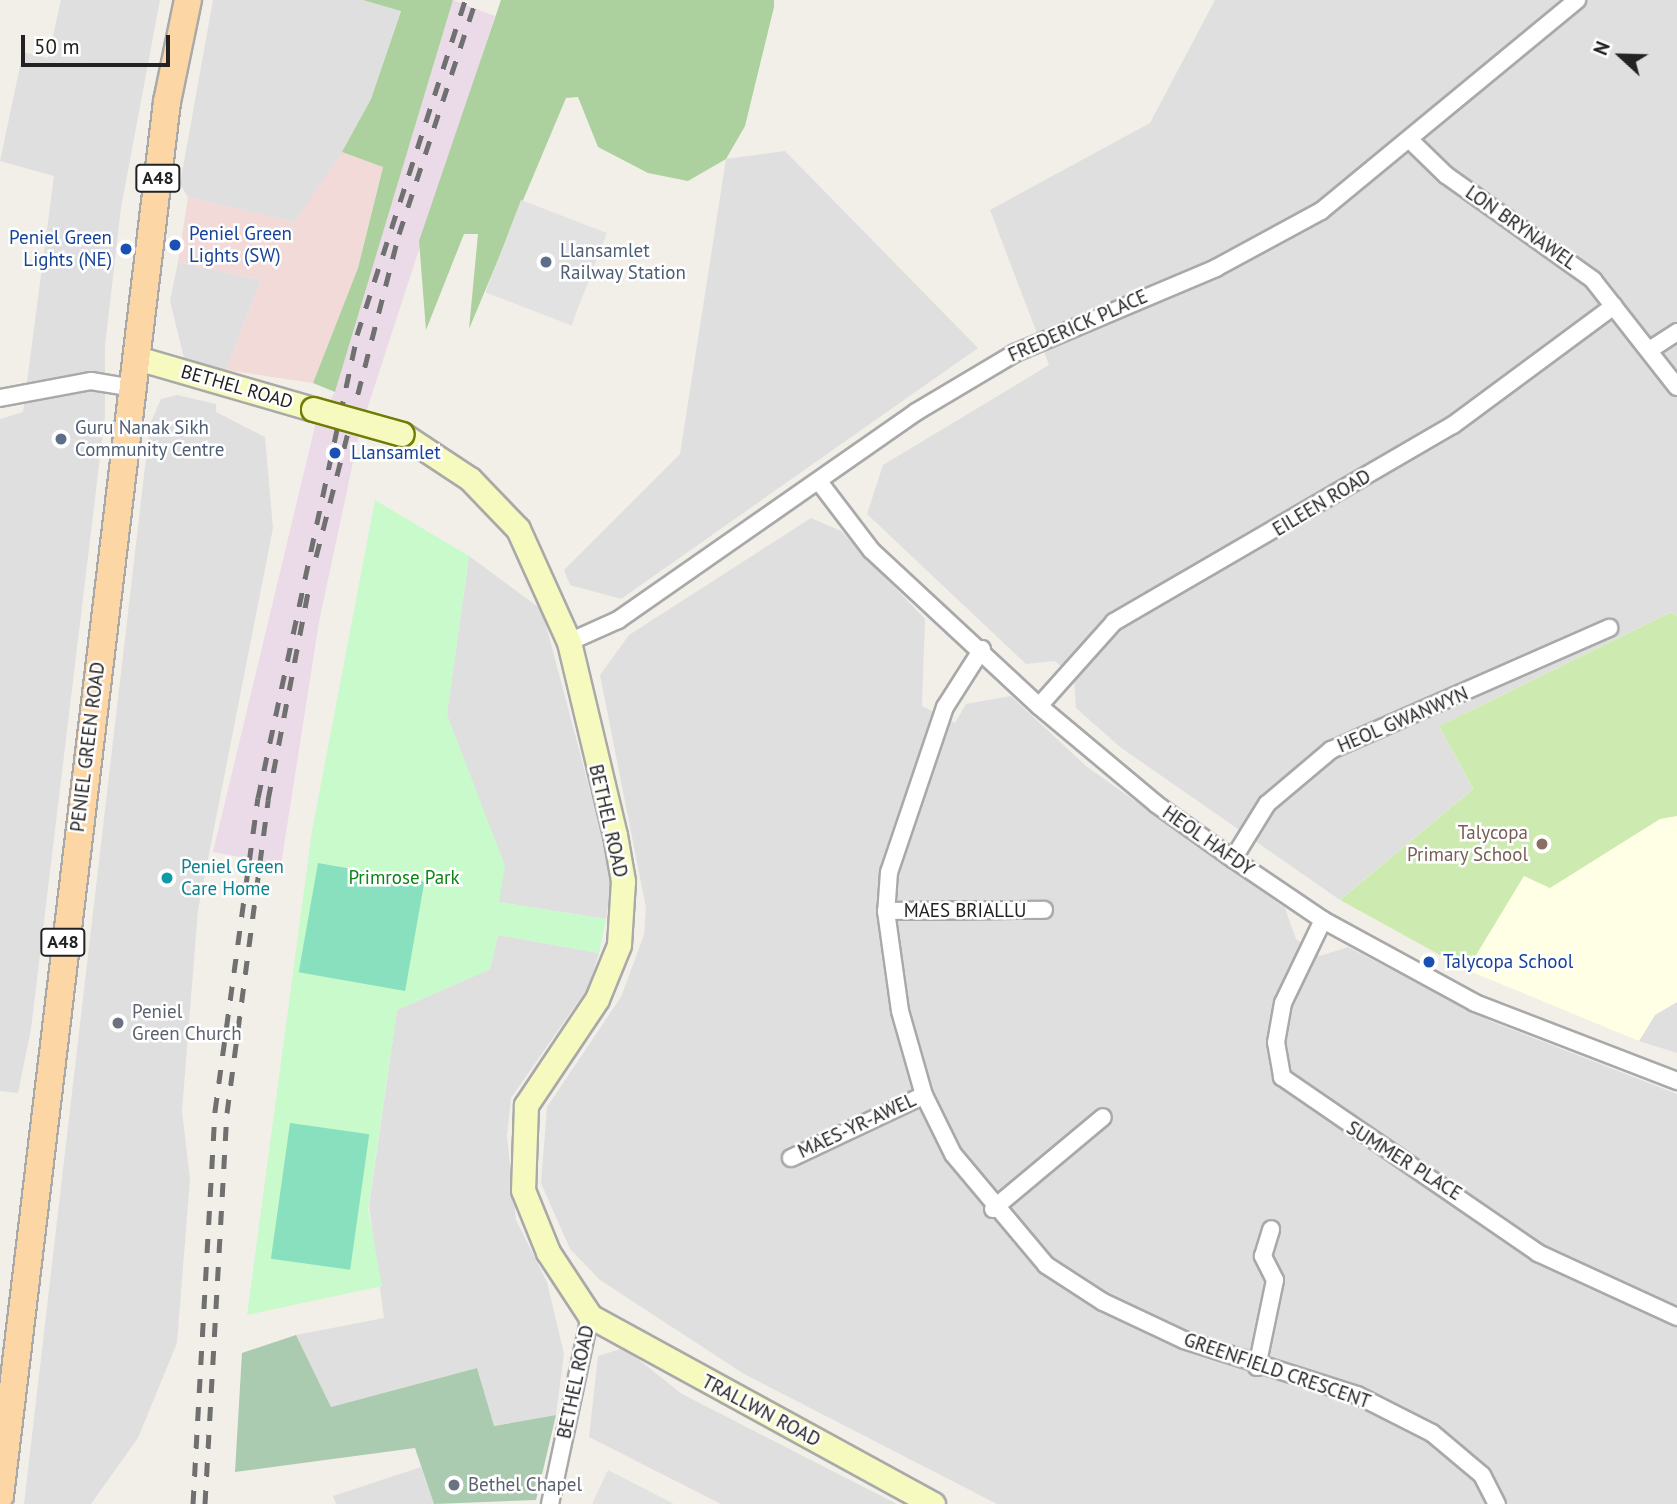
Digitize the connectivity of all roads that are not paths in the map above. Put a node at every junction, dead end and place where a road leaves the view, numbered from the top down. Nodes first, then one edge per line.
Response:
1 (188, 0) edge
2 (1577, 0) edge
3 (1411, 141) junction
4 (1614, 306) junction
5 (1677, 332) edge
6 (1651, 349) junction
7 (137, 358) junction
8 (1677, 387) edge
9 (134, 388) junction
10 (0, 398) edge
11 (820, 482) junction
12 (1609, 628) dead end
13 (569, 642) junction
14 (982, 649) junction
15 (1039, 706) junction
16 (1233, 859) junction
17 (886, 911) junction
18 (1044, 911) dead end
19 (1323, 920) junction
20 (1677, 1081) edge
21 (923, 1095) junction
22 (1103, 1117) dead end
23 (791, 1158) dead end
24 (993, 1209) junction
25 (1271, 1229) dead end
26 (590, 1316) junction
27 (1677, 1317) edge
28 (1258, 1367) junction
29 (0, 1496) edge
30 (550, 1504) edge
31 (933, 1504) edge
32 (1497, 1504) edge

1 - 7 main road, PENIEL GREEN ROAD / A48
2 - 3 street, FREDERICK PLACE
3 - 4 street, LON BRYNAWEL
3 - 11 street, FREDERICK PLACE
4 - 6 street, LON BRYNAWEL
4 - 15 street, EILEEN ROAD
5 - 6 street
6 - 8 street, LON BRYNAWEL
7 - 9 main road, PENIEL GREEN ROAD / A48
7 - 13 street, BETHEL ROAD, bridge
9 - 10 street
9 - 29 main road, PENIEL GREEN ROAD / A48
11 - 13 street, FREDERICK PLACE
11 - 14 street, HEOL HAFDY
12 - 16 street, HEOL GWANWYN
13 - 26 street, BETHEL ROAD
14 - 15 street, HEOL HAFDY
14 - 17 street, GREENFIELD CRESCENT
15 - 16 street, HEOL HAFDY
16 - 19 street, HEOL HAFDY
17 - 18 street, MAES BRIALLU
17 - 21 street, GREENFIELD CRESCENT
19 - 20 street, HEOL HAFDY
19 - 27 street, SUMMER PLACE
21 - 23 street, MAES-YR-AWEL
21 - 24 street, GREENFIELD CRESCENT
22 - 24 street
24 - 28 street, GREENFIELD CRESCENT
25 - 28 street
26 - 30 street, BETHEL ROAD
26 - 31 street, TRALLWN ROAD
28 - 32 street, GREENFIELD CRESCENT

